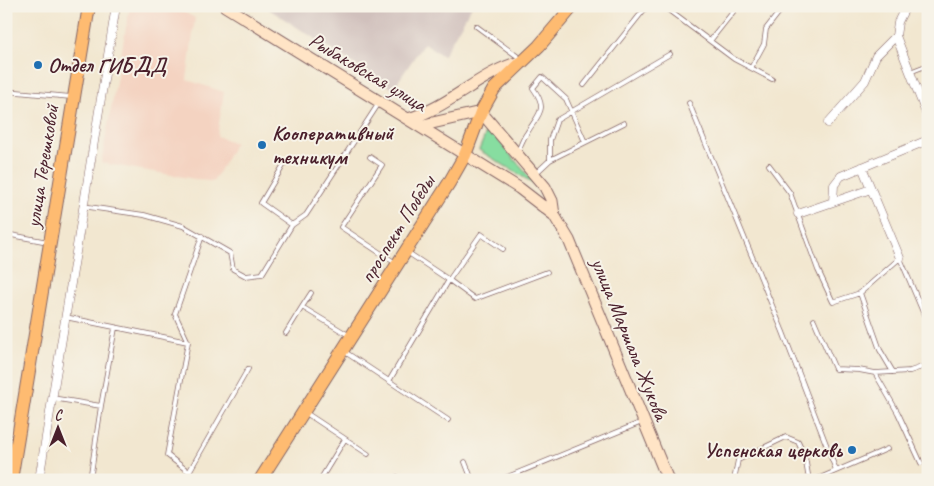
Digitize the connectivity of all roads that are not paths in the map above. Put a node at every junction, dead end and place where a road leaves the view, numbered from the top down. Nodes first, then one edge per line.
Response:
1 (89, 6) edge
2 (116, 6) edge
3 (225, 6) edge
4 (573, 6) edge
5 (647, 6) edge
6 (663, 6) edge
7 (784, 6) edge
8 (906, 6) edge
9 (733, 12) dead end
10 (476, 26) dead end
11 (896, 36) junction
12 (710, 40) junction
13 (670, 54) dead end
14 (523, 61) junction
15 (928, 65) edge
16 (751, 68) junction
17 (910, 72) junction
18 (772, 79) dead end
19 (584, 85) dead end
20 (6, 91) edge
21 (73, 98) junction
22 (380, 101) junction
23 (689, 104) dead end
24 (481, 112) junction
25 (572, 112) junction
26 (928, 118) edge
27 (408, 119) junction
28 (624, 123) dead end
29 (828, 123) dead end
30 (419, 126) junction
31 (928, 140) edge
32 (585, 142) junction
33 (517, 153) junction
34 (465, 155) junction
35 (370, 157) dead end
36 (550, 160) junction
37 (286, 161) dead end
38 (769, 165) dead end
39 (862, 167) junction
40 (535, 174) junction
41 (871, 189) junction
42 (833, 202) junction
43 (82, 206) junction
44 (798, 214) junction
45 (554, 215) junction
46 (292, 225) junction
47 (6, 234) edge
48 (202, 236) junction
49 (50, 242) junction
50 (503, 249) dead end
51 (406, 252) junction
52 (900, 258) junction
53 (398, 265) junction
54 (546, 272) dead end
55 (449, 280) junction
56 (311, 292) dead end
57 (860, 292) junction
58 (302, 307) junction
59 (65, 317) junction
60 (814, 320) dead end
61 (928, 324) edge
62 (114, 328) junction
63 (286, 333) dead end
64 (352, 338) junction
65 (188, 342) junction
66 (343, 351) junction
67 (928, 365) edge
68 (248, 369) dead end
69 (893, 372) junction
70 (875, 373) junction
71 (389, 381) junction
72 (52, 398) junction
73 (102, 406) junction
74 (304, 411) junction
75 (448, 420) dead end
76 (644, 421) junction
77 (344, 439) junction
78 (887, 449) dead end
79 (368, 454) dead end
80 (465, 462) dead end
81 (921, 464) dead end
82 (836, 470) junction
83 (189, 472) junction
84 (11, 480) edge
85 (38, 480) edge
86 (90, 480) edge
87 (185, 480) edge
88 (201, 480) edge
89 (260, 480) edge
90 (320, 480) edge
91 (472, 480) edge
92 (500, 480) edge
93 (668, 480) edge
94 (734, 480) edge
95 (809, 480) edge
96 (815, 480) edge

1 - 21 main road, улица Терешковой
2 - 43 street
3 - 22 main road, Рыбаковская улица
4 - 14 main road, проспект Победы
5 - 19 lane
6 - 12 lane
7 - 16 lane
8 - 11 street
9 - 12 lane
10 - 14 lane
11 - 17 street
11 - 29 street
12 - 16 lane
13 - 25 lane
14 - 24 main road, проспект Победы
14 - 27 main road
15 - 17 lane
16 - 18 lane
17 - 26 street
20 - 21 lane
21 - 49 main road, улица Терешковой
22 - 27 main road, Рыбаковская улица
22 - 46 lane
23 - 82 lane
24 - 30 main road
24 - 33 main road, улица Маршала Жукова
24 - 34 main road, проспект Победы
25 - 32 lane
25 - 33 lane
25 - 36 lane
27 - 30 main road, Рыбаковская улица
28 - 32 lane
30 - 34 main road, Рыбаковская улица
31 - 39 street
32 - 36 lane
33 - 40 main road, улица Маршала Жукова
34 - 45 main road, улица Маршала Жукова
34 - 51 main road, проспект Победы
35 - 53 lane
36 - 40 lane
37 - 46 lane
38 - 44 lane
39 - 41 street
39 - 42 street
40 - 45 main road, улица Маршала Жукова
41 - 42 street
41 - 52 street
42 - 44 street
43 - 48 lane
43 - 59 street
44 - 57 lane
45 - 76 main road, улица Маршала Жукова
46 - 48 lane
47 - 49 lane
48 - 65 lane
49 - 84 main road, улица Терешковой
50 - 55 lane
51 - 53 main road, проспект Победы
51 - 55 lane
52 - 57 lane
52 - 61 lane
53 - 64 main road, проспект Победы
54 - 55 lane
55 - 71 lane
56 - 58 lane
57 - 69 lane
58 - 63 lane
58 - 64 lane
59 - 62 lane
59 - 72 street
60 - 70 lane
62 - 65 lane
62 - 73 lane
64 - 66 main road, проспект Победы
65 - 83 lane
66 - 71 lane
66 - 74 main road, проспект Победы
67 - 69 lane
68 - 83 lane
69 - 70 lane
70 - 81 lane
71 - 75 lane
72 - 73 lane
72 - 85 street
73 - 86 lane
74 - 77 lane
74 - 89 main road, проспект Победы
76 - 92 lane
76 - 93 main road, улица Маршала Жукова
77 - 79 lane
77 - 90 lane
78 - 82 lane
80 - 91 lane
82 - 96 lane
83 - 87 lane
83 - 88 lane
94 - 95 lane

